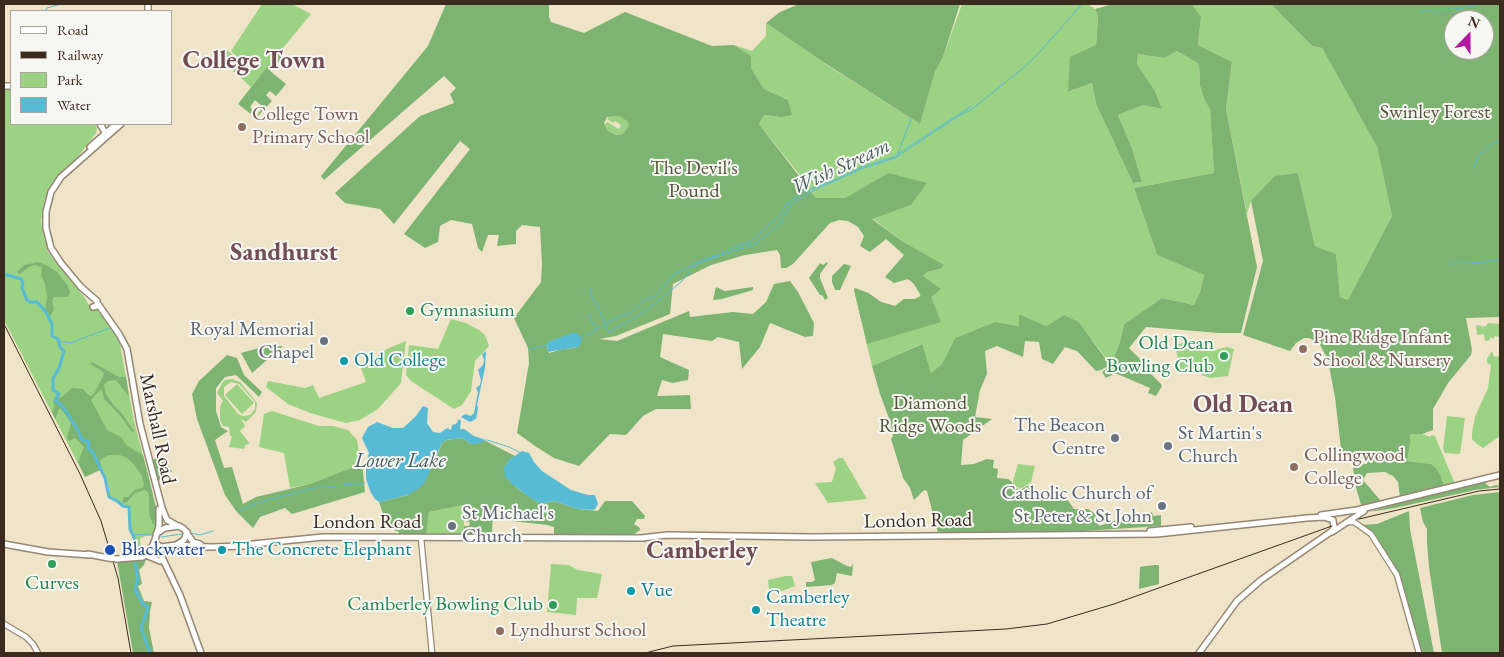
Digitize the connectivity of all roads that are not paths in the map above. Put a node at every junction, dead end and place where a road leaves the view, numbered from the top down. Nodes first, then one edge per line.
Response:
1 (102, 125) edge
2 (118, 125) edge
3 (107, 133) junction
4 (97, 140) junction
5 (82, 157) junction
6 (117, 331) junction
7 (1500, 475) edge
8 (1361, 510) junction
9 (1348, 511) junction
10 (1338, 513) junction
11 (1353, 517) junction
12 (1284, 519) junction
13 (1261, 522) junction
14 (1333, 522) junction
15 (1344, 523) junction
16 (1355, 523) junction
17 (178, 526) junction
18 (1173, 530) junction
19 (187, 532) junction
20 (156, 534) junction
21 (421, 538) junction
22 (1322, 538) junction
23 (154, 542) junction
24 (4, 544) edge
25 (176, 545) junction
26 (166, 546) junction
27 (221, 546) junction
28 (158, 554) junction
29 (147, 555) junction
30 (4, 624) edge
31 (38, 652) edge
32 (200, 653) edge
33 (432, 653) edge
34 (1199, 653) edge
35 (1419, 653) edge

1 - 3 main road
1 - 4 main road
2 - 3 main road
3 - 4 main road, Marshall Road
3 - 5 main road, Marshall Road
4 - 5 main road, Marshall Road
5 - 6 main road, Marshall Road
6 - 17 main road, Marshall Road
6 - 20 main road, Marshall Road
7 - 8 main road
8 - 9 main road
8 - 11 main road
9 - 10 main road
9 - 11 main road
10 - 12 main road
10 - 14 main road
11 - 15 main road
11 - 16 main road
12 - 13 main road
12 - 14 main road
13 - 18 main road, London Road
13 - 18 main road, London Road
14 - 15 main road
14 - 22 main road
15 - 16 main road
15 - 22 main road
16 - 35 main road
17 - 19 main road, Marshall Road
17 - 20 main road
18 - 21 main road, London Road
19 - 25 main road
19 - 27 main road, London Road
20 - 23 main road, Marshall Road
21 - 27 main road, London Road
21 - 33 main road
22 - 34 main road
23 - 26 main road
23 - 28 main road
23 - 29 main road
24 - 29 main road, bridge
25 - 26 main road, London Road
25 - 27 main road, London Road
26 - 28 main road
28 - 29 main road
28 - 29 main road
28 - 32 main road
30 - 31 main road

